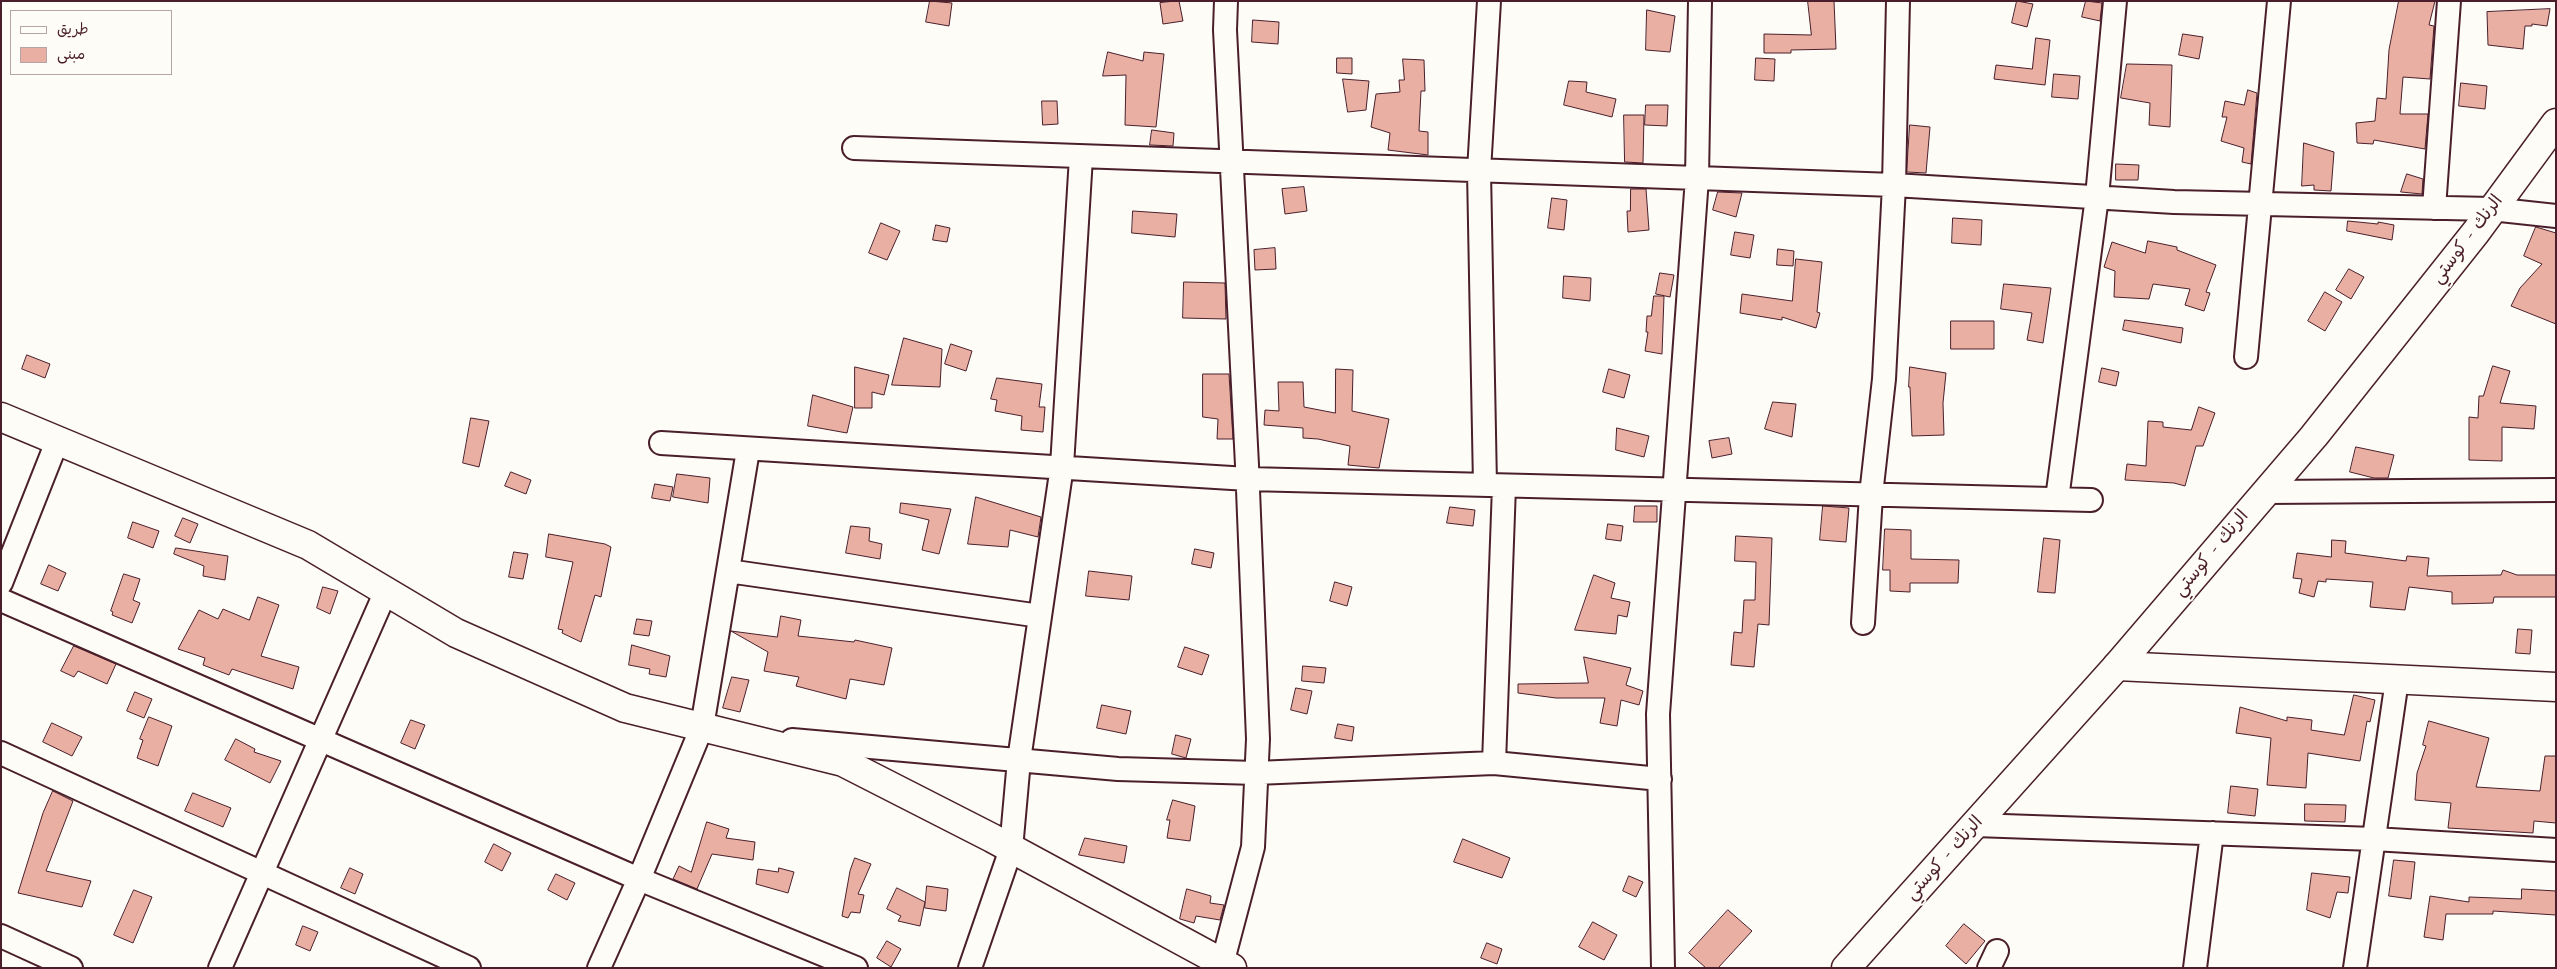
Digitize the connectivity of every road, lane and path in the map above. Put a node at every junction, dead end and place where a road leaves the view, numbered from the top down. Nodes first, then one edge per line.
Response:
1 (1226, 1) edge
2 (1489, 1) edge
3 (1700, 1) edge
4 (1898, 1) edge
5 (2114, 1) edge
6 (2279, 1) edge
7 (2449, 1) edge
8 (2556, 123) edge
9 (854, 148) dead end
10 (1081, 157) junction
11 (1232, 162) junction
12 (1479, 171) junction
13 (1697, 178) junction
14 (1894, 185) junction
15 (2097, 197) junction
16 (2259, 204) junction
17 (2434, 208) junction
18 (2492, 209) junction
19 (2556, 216) edge
20 (2246, 357) dead end
21 (1, 417) edge
22 (58, 440) junction
23 (661, 443) dead end
24 (748, 450) junction
25 (1062, 466) junction
26 (1248, 479) junction
27 (1494, 485) junction
28 (1674, 490) junction
29 (2556, 490) edge
30 (2265, 492) junction
31 (1871, 494) junction
32 (2057, 499) junction
33 (2091, 500) dead end
34 (728, 571) junction
35 (1, 583) edge
36 (386, 591) junction
37 (1, 600) edge
38 (1040, 616) junction
39 (1863, 623) dead end
40 (2117, 666) junction
41 (2398, 680) junction
42 (2556, 687) edge
43 (702, 727) junction
44 (736, 735) junction
45 (320, 740) junction
46 (1, 753) edge
47 (1019, 760) junction
48 (1494, 763) junction
49 (1256, 773) junction
50 (1660, 779) junction
51 (1975, 825) junction
52 (2212, 833) junction
53 (2374, 839) junction
54 (1011, 849) junction
55 (2556, 850) edge
56 (262, 872) junction
57 (639, 879) junction
58 (1, 936) edge
59 (1224, 966) edge
60 (71, 968) edge
61 (220, 968) edge
62 (469, 968) edge
63 (599, 968) edge
64 (856, 968) edge
65 (970, 968) edge
66 (1663, 968) edge
67 (1846, 968) edge
68 (2195, 968) edge
69 (2355, 968) edge

1 - 11 street
2 - 12 street
3 - 13 street
4 - 14 street
5 - 15 street
6 - 16 street
7 - 17 street
8 - 18 street, الرنك - كوستي
9 - 10 street
10 - 11 street
10 - 25 street
11 - 12 street
11 - 26 street
12 - 13 street
12 - 27 street
13 - 14 street
13 - 28 street
14 - 15 street
14 - 31 street
15 - 16 street
15 - 32 street
16 - 17 street
16 - 20 street
17 - 18 street
18 - 19 street
18 - 30 street, الرنك - كوستي
21 - 22 street
22 - 35 street
22 - 36 street
23 - 24 street
24 - 25 street
24 - 34 street
25 - 26 street
25 - 38 street
26 - 27 street
26 - 49 street
27 - 28 street
27 - 48 street
28 - 31 street
28 - 50 street
29 - 30 street
30 - 40 street, الرنك - كوستي
31 - 32 street
31 - 39 street
32 - 33 street
34 - 38 street
34 - 43 street
36 - 43 street
36 - 45 street
37 - 45 street
38 - 47 street
40 - 41 street
40 - 51 street, الرنك - كوستي
41 - 42 street
41 - 53 street
43 - 44 street
43 - 57 street
44 - 47 street
44 - 54 street
45 - 56 street
45 - 57 street
46 - 56 street
47 - 49 street
47 - 54 street
48 - 49 street
48 - 50 street
49 - 59 street
50 - 66 street
51 - 52 street
51 - 67 street, الرنك - كوستي
52 - 53 street
52 - 68 street
53 - 55 street
53 - 69 street
54 - 59 street
54 - 65 street
56 - 61 street
56 - 62 street
57 - 63 street
57 - 64 street
58 - 60 street

